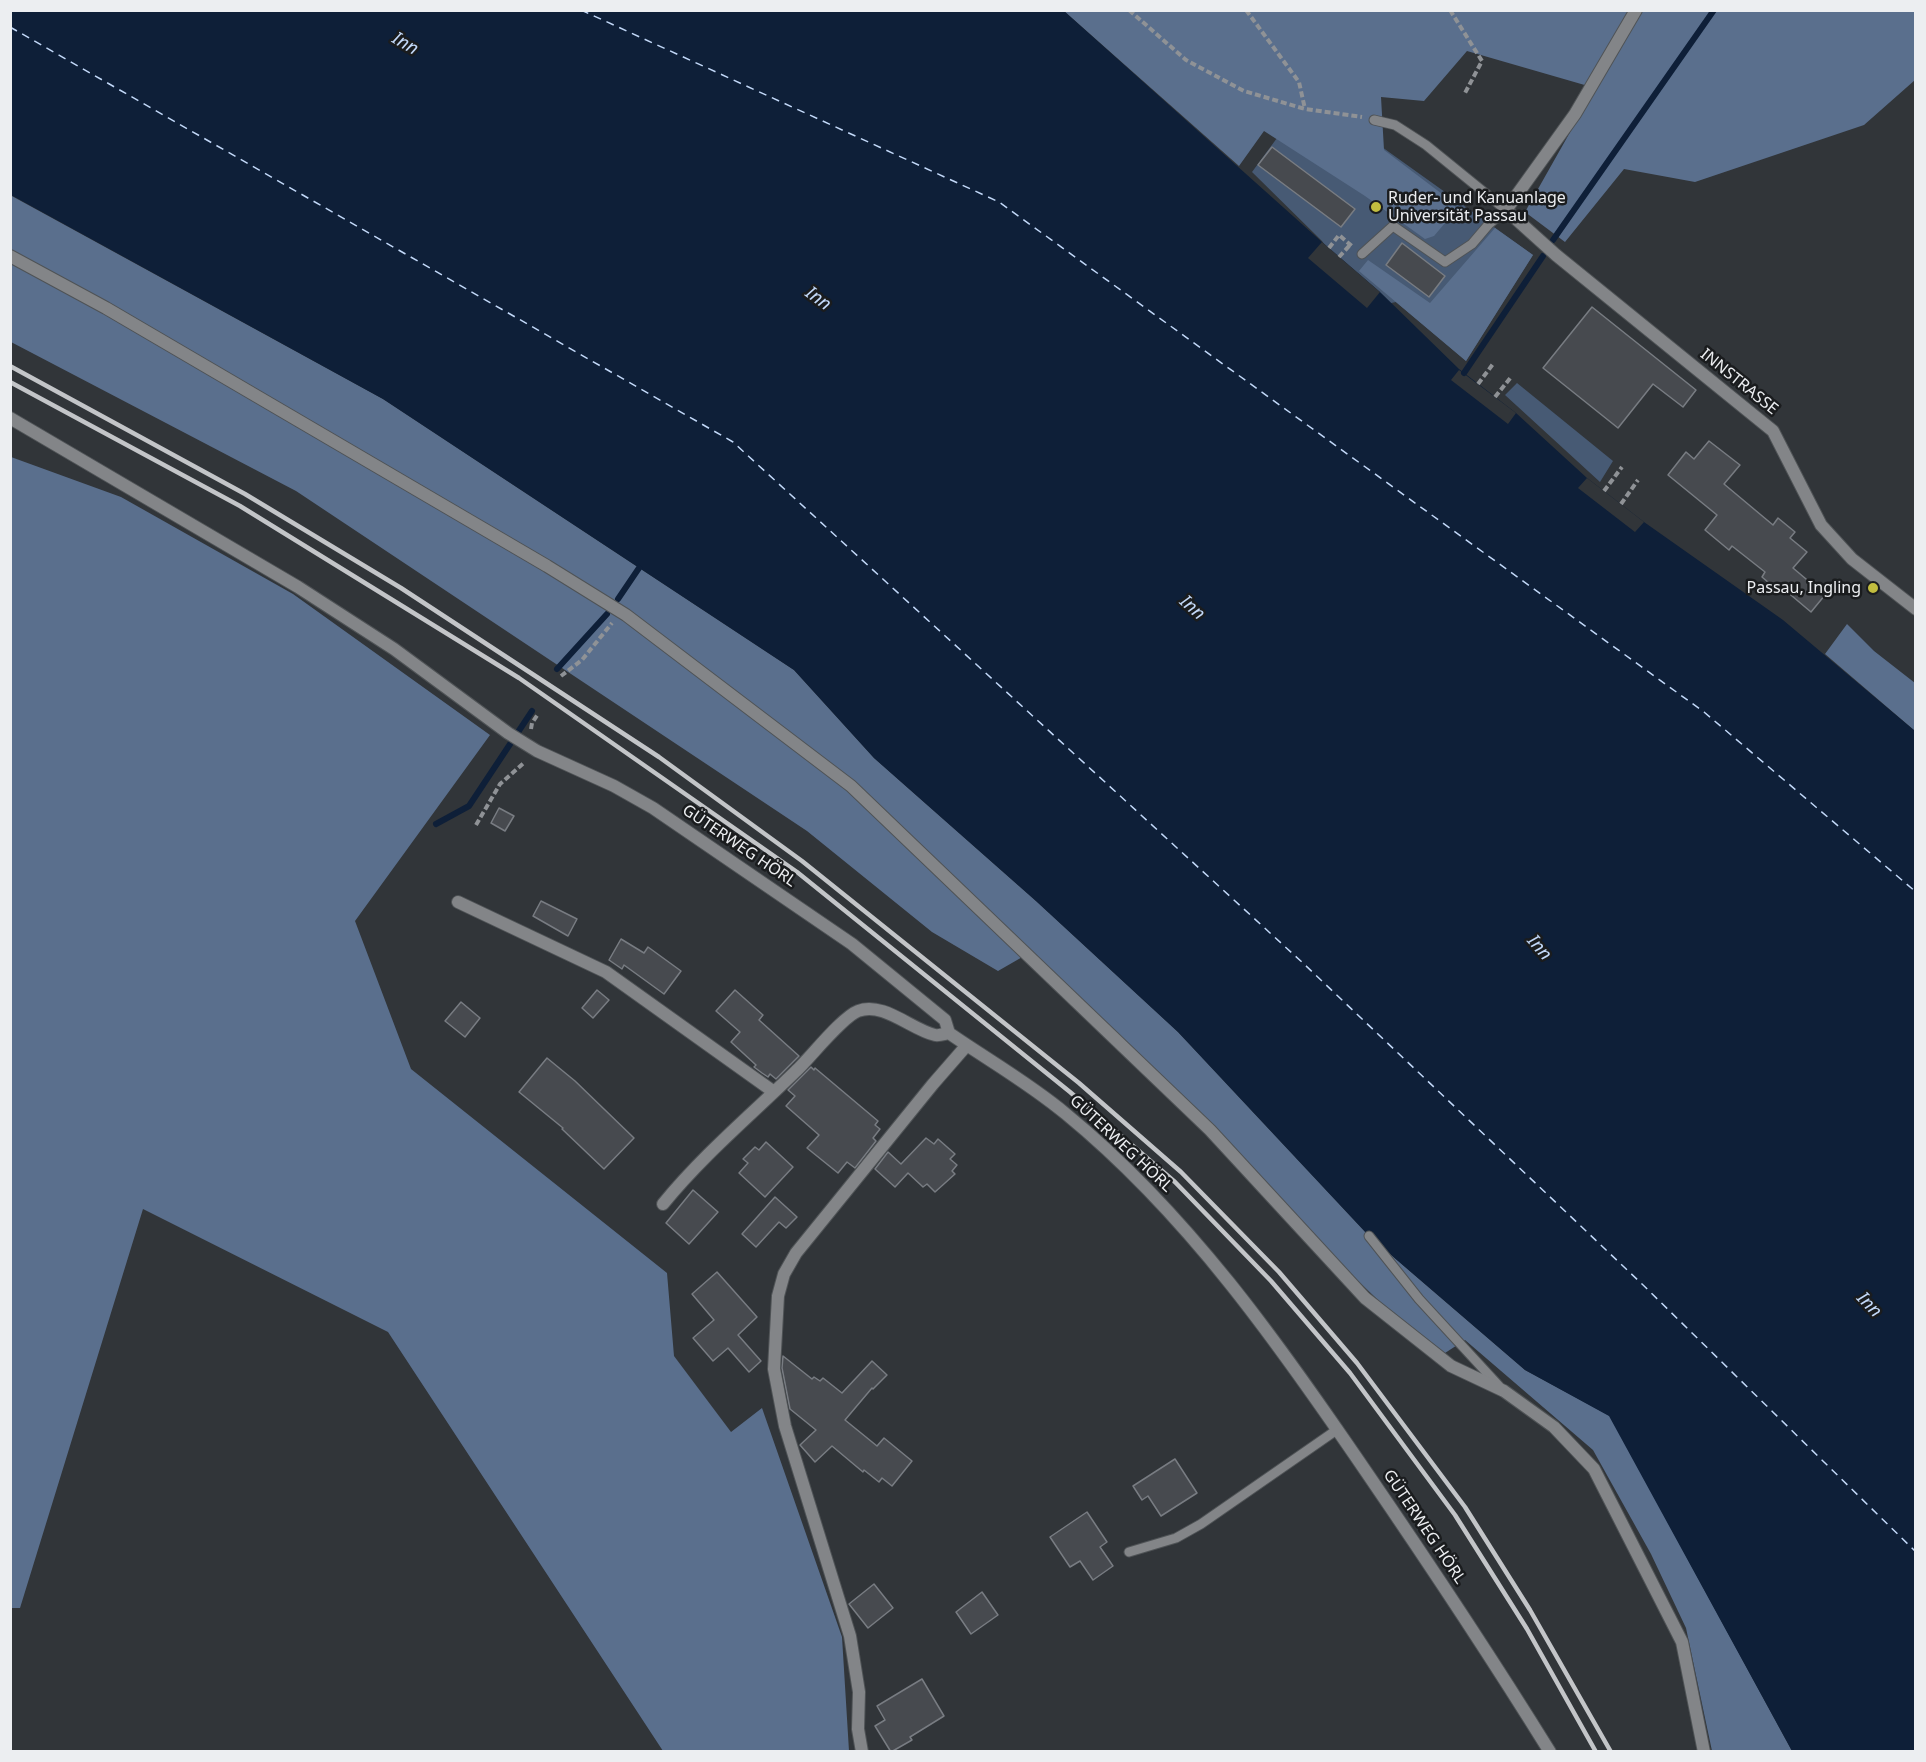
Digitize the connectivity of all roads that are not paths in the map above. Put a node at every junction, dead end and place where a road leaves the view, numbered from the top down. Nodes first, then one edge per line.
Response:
1 (1636, 10) edge
2 (1374, 120) road end
3 (1506, 210) junction
4 (1362, 254) dead end
5 (10, 256) edge
6 (10, 418) edge
7 (1916, 609) edge
8 (458, 902) dead end
9 (948, 1033) junction
10 (967, 1046) junction
11 (774, 1092) junction
12 (663, 1203) dead end
13 (1369, 1236) dead end
14 (1504, 1391) junction
15 (1338, 1430) junction
16 (1129, 1552) dead end
17 (862, 1752) edge
18 (1550, 1752) edge
19 (1704, 1752) edge

1 - 3 street
2 - 3 lane
3 - 4 lane
3 - 7 street, INNSTRASSE
5 - 14 street
6 - 9 street, GÜTERWEG HÖRL
8 - 11 street
9 - 10 street, GÜTERWEG HÖRL
9 - 11 street
10 - 15 street, GÜTERWEG HÖRL
10 - 17 street
11 - 12 street
13 - 14 lane
14 - 19 street
15 - 16 lane
15 - 18 street, GÜTERWEG HÖRL

